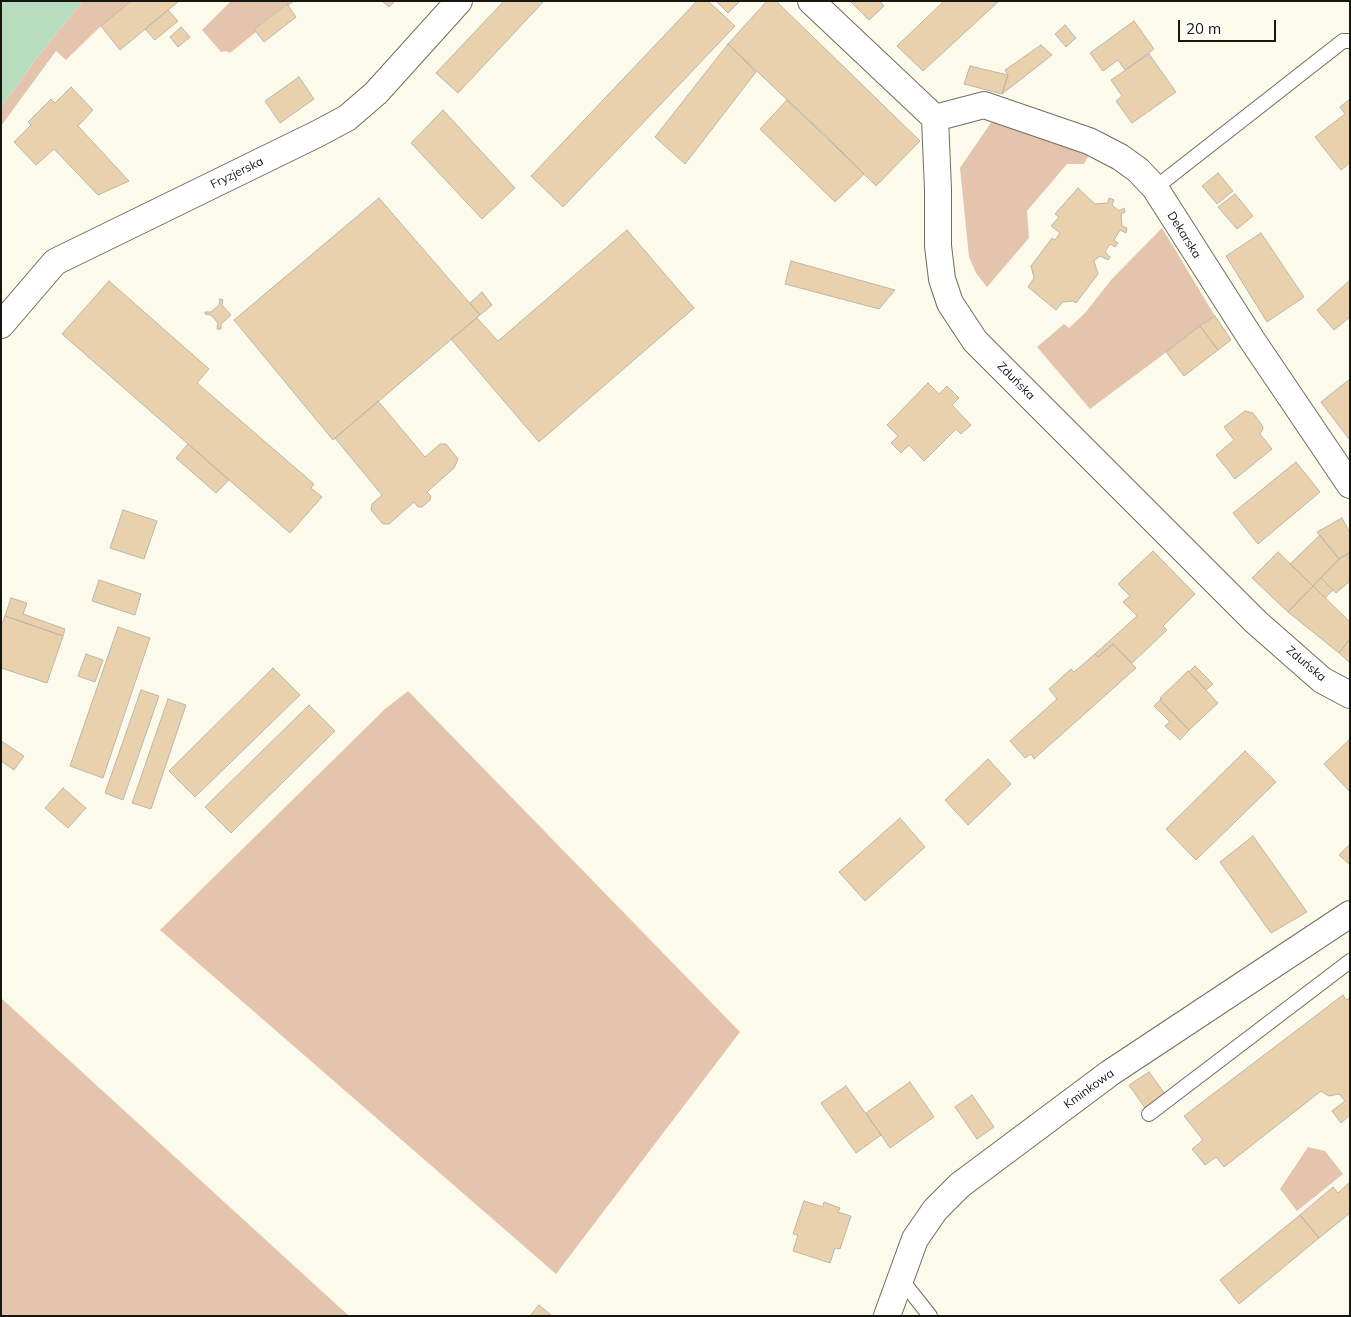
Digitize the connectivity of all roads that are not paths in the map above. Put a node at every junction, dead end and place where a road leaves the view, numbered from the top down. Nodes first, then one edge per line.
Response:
1 (459, 1) edge
2 (811, 1) edge
3 (1350, 41) edge
4 (935, 118) junction
5 (1155, 188) junction
6 (1, 325) edge
7 (1350, 485) edge
8 (1350, 695) edge
9 (1350, 914) edge
10 (1350, 961) edge
11 (1149, 1114) dead end
12 (900, 1278) junction
13 (887, 1316) edge
14 (930, 1316) edge

1 - 6 street, Fryzjerska
2 - 4 street
3 - 5 lane
4 - 5 street, Dekarska
4 - 8 street, Zduńska
5 - 7 street, Dekarska
9 - 12 street, Kminkowa
10 - 11 lane
12 - 13 street, Kminkowa
12 - 14 lane

